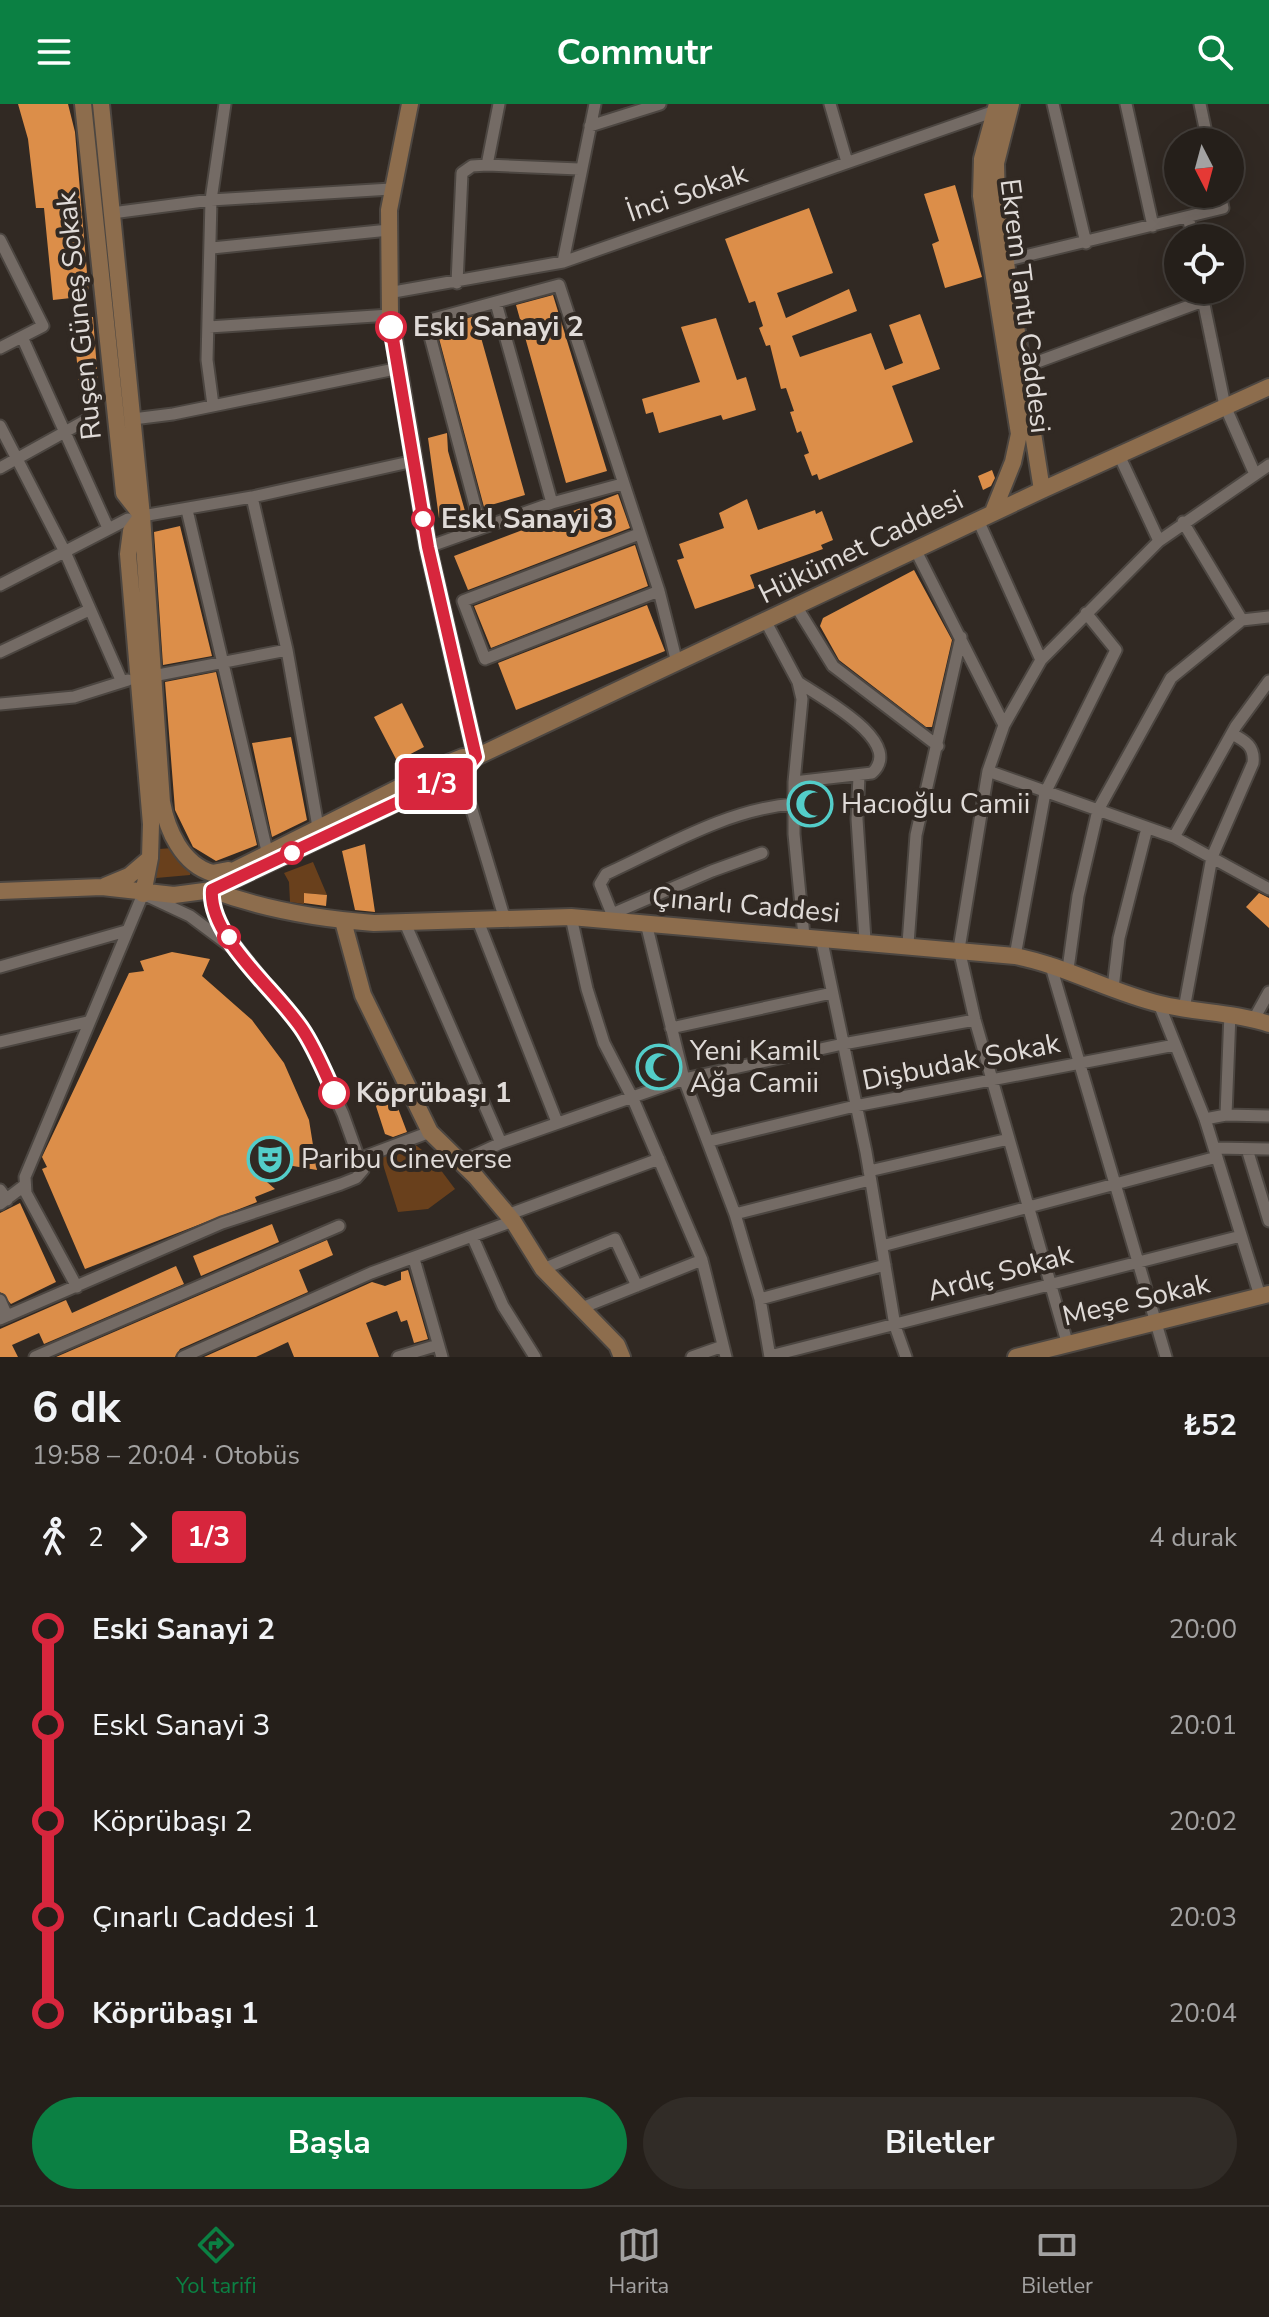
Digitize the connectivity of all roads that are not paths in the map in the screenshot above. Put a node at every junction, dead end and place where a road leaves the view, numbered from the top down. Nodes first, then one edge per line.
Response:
1 (83, 104) edge
2 (101, 104) edge
3 (225, 104) edge
4 (410, 104) edge
5 (499, 104) edge
6 (595, 104) edge
7 (660, 104) edge
8 (830, 104) edge
9 (1053, 104) edge
10 (1126, 104) edge
11 (1200, 104) edge
12 (1003, 109) edge
13 (590, 126) junction
14 (1205, 128) edge
15 (847, 162) junction
16 (487, 165) junction
17 (579, 169) junction
18 (391, 189) junction
19 (211, 200) junction
20 (1223, 208) edge
21 (103, 214) junction
22 (1188, 217) junction
23 (1190, 224) edge
24 (1153, 226) junction
25 (389, 230) junction
26 (0, 240) edge
27 (1086, 243) junction
28 (212, 248) junction
29 (563, 262) junction
30 (998, 262) junction
31 (457, 283) junction
32 (388, 293) junction
33 (496, 303) junction
34 (1179, 304) edge
35 (1204, 304) edge
36 (390, 315) junction
37 (209, 327) junction
38 (22, 337) junction
39 (0, 348) edge
40 (400, 368) junction
41 (1015, 369) junction
42 (1269, 387) edge
43 (213, 405) junction
44 (1225, 406) junction
45 (90, 418) dead end
46 (133, 419) junction
47 (0, 426) edge
48 (63, 433) junction
49 (1119, 455) junction
50 (16, 458) junction
51 (414, 461) junction
52 (1269, 465) edge
53 (0, 468) edge
54 (1254, 472) junction
55 (622, 484) junction
56 (1042, 490) junction
57 (252, 497) junction
58 (552, 503) junction
59 (187, 510) junction
60 (986, 516) junction
61 (135, 518) junction
62 (1183, 522) junction
63 (108, 528) junction
64 (481, 528) junction
65 (639, 534) junction
66 (1159, 541) junction
67 (428, 547) junction
68 (915, 549) junction
69 (65, 552) junction
70 (0, 585) edge
71 (659, 591) junction
72 (796, 606) junction
73 (89, 610) junction
74 (1086, 613) junction
75 (1269, 617) edge
76 (1242, 620) junction
77 (766, 622) junction
78 (961, 637) junction
79 (287, 650) junction
80 (0, 652) edge
81 (1041, 660) junction
82 (677, 663) junction
83 (223, 664) junction
84 (137, 679) junction
85 (1269, 681) edge
86 (798, 682) junction
87 (0, 704) edge
88 (1004, 725) junction
89 (1232, 734) junction
90 (938, 746) junction
91 (476, 757) junction
92 (988, 771) junction
93 (859, 776) junction
94 (794, 782) junction
95 (466, 790) dead end
96 (1045, 793) junction
97 (402, 794) junction
98 (794, 804) junction
99 (1098, 810) junction
100 (318, 827) junction
101 (1147, 828) junction
102 (1174, 837) junction
103 (267, 851) junction
104 (762, 853) dead end
105 (1212, 857) junction
106 (150, 858) junction
107 (228, 870) junction
108 (102, 887) junction
109 (1269, 889) edge
110 (212, 890) junction
111 (0, 891) edge
112 (143, 894) junction
113 (571, 917) junction
114 (611, 917) junction
115 (505, 920) junction
116 (343, 921) junction
117 (478, 921) junction
118 (405, 923) junction
119 (646, 923) junction
120 (126, 931) junction
121 (804, 936) junction
122 (821, 937) junction
123 (865, 940) junction
124 (908, 944) junction
125 (959, 949) junction
126 (1015, 956) junction
127 (243, 957) junction
128 (1050, 963) junction
129 (0, 967) edge
130 (1068, 969) junction
131 (1113, 988) junction
132 (1269, 992) edge
133 (832, 993) junction
134 (1159, 1004) junction
135 (1184, 1009) junction
136 (1230, 1013) junction
137 (975, 1020) junction
138 (87, 1022) junction
139 (1262, 1022) edge
140 (671, 1028) junction
141 (0, 1042) edge
142 (843, 1044) junction
143 (1175, 1045) junction
144 (1079, 1064) junction
145 (684, 1079) junction
146 (994, 1081) junction
147 (633, 1099) junction
148 (855, 1106) junction
149 (1226, 1115) junction
150 (1269, 1116) edge
151 (1205, 1119) junction
152 (557, 1122) junction
153 (430, 1132) junction
154 (1009, 1139) junction
155 (710, 1141) junction
156 (501, 1143) junction
157 (1247, 1149) junction
158 (1269, 1149) edge
159 (1216, 1152) junction
160 (361, 1158) junction
161 (659, 1159) junction
162 (460, 1162) junction
163 (870, 1175) junction
164 (1116, 1183) junction
165 (25, 1185) junction
166 (2, 1198) edge
167 (1030, 1208) junction
168 (735, 1214) junction
169 (510, 1218) junction
170 (1269, 1221) edge
171 (339, 1226) dead end
172 (1241, 1236) junction
173 (473, 1238) junction
174 (882, 1246) junction
175 (414, 1259) junction
176 (702, 1260) junction
177 (1138, 1263) junction
178 (885, 1265) junction
179 (543, 1269) junction
180 (1050, 1284) junction
181 (637, 1286) junction
182 (77, 1287) junction
183 (1265, 1295) edge
184 (760, 1299) junction
185 (0, 1300) edge
186 (579, 1309) junction
187 (4, 1317) edge
188 (1158, 1323) junction
189 (895, 1326) junction
190 (1067, 1342) junction
191 (438, 1345) junction
192 (724, 1351) edge
193 (1041, 1354) edge
194 (770, 1356) edge
195 (35, 1357) edge
196 (183, 1357) edge
197 (398, 1357) edge
198 (442, 1357) edge
199 (535, 1357) edge
200 (622, 1357) edge
201 (692, 1357) edge
202 (906, 1357) edge
203 (1016, 1357) edge
204 (1166, 1357) edge

1 - 21 street, Ruşen Güneş Sokak
2 - 21 street, Ruşen Güneş Sokak
3 - 19 street
4 - 18 street
5 - 16 street
6 - 13 street
7 - 13 street
8 - 15 street
9 - 27 street
10 - 24 street
11 - 14 street
12 - 15 street, İnci Sokak
12 - 30 street, Ekrem Tantı Caddesi
13 - 17 street
15 - 29 street, İnci Sokak
16 - 17 street
16 - 31 street
17 - 29 street
18 - 19 street
18 - 25 street
19 - 21 street
19 - 28 street
20 - 22 street
21 - 46 street, Ruşen Güneş Sokak
21 - 61 street, Ruşen Güneş Sokak
22 - 23 street
22 - 24 street
24 - 27 street
25 - 28 street
25 - 32 street
26 - 38 street
27 - 30 street
28 - 37 street
29 - 31 street, İnci Sokak
30 - 41 street, Ekrem Tantı Caddesi
31 - 32 street, İnci Sokak
32 - 36 street
33 - 55 street
33 - 58 street
33 - 64 street
34 - 41 street
35 - 44 street
36 - 37 street
36 - 40 street
37 - 43 street
38 - 39 street
38 - 48 street
40 - 43 street
40 - 51 street
41 - 56 street, Ekrem Tantı Caddesi
41 - 60 street, Ekrem Tantı Caddesi
42 - 44 street, Hükümet Caddesi
43 - 46 street
44 - 49 street, Hükümet Caddesi
44 - 54 street
45 - 48 street
46 - 61 street, Ruşen Güneş Sokak
47 - 50 street
48 - 50 street
48 - 63 street
49 - 56 street, Hükümet Caddesi
49 - 66 street
50 - 53 street
50 - 69 street
51 - 57 street
51 - 67 street
52 - 54 street
54 - 62 street
55 - 58 street
55 - 65 street
56 - 60 street, Hükümet Caddesi
57 - 59 street
57 - 79 street
58 - 64 street
59 - 61 street
59 - 83 street
60 - 68 street, Hükümet Caddesi
60 - 81 street
61 - 63 street
61 - 84 street, Ruşen Güneş Sokak
62 - 66 street
62 - 76 street
63 - 69 street
64 - 67 street
65 - 71 street
65 - 71 street
66 - 74 street
67 - 91 street
68 - 72 street, Hükümet Caddesi
68 - 78 street
69 - 70 street
69 - 73 street
71 - 82 street
72 - 77 street, Hükümet Caddesi
72 - 90 street
73 - 80 street
73 - 84 street
74 - 81 street
74 - 96 street
75 - 76 street
76 - 99 street
77 - 82 street, Hükümet Caddesi
77 - 86 street
78 - 88 street
78 - 90 street
79 - 83 street
79 - 100 street
81 - 88 street
82 - 91 street, Hükümet Caddesi
83 - 84 street
83 - 103 street
84 - 87 street
84 - 106 street, Ruşen Güneş Sokak
84 - 107 street, Ruşen Güneş Sokak
85 - 89 street
86 - 93 street
86 - 94 street
88 - 92 street
89 - 102 street
89 - 105 street
90 - 124 street
91 - 97 street, Hükümet Caddesi
92 - 96 street
92 - 125 street
93 - 94 street
93 - 123 street
94 - 98 street
95 - 115 street
96 - 99 street
96 - 126 street
97 - 100 street, Hükümet Caddesi
97 - 110 street, Hükümet Caddesi
98 - 114 street
98 - 121 street
99 - 101 street
99 - 130 street
100 - 103 street, Hükümet Caddesi
101 - 102 street
101 - 131 street
102 - 105 street
103 - 107 street, Hükümet Caddesi
104 - 114 street
105 - 109 street
105 - 135 street
106 - 108 street
106 - 112 street, Ruşen Güneş Sokak
107 - 110 street, Hükümet Caddesi
108 - 111 street, Hükümet Caddesi
108 - 112 street, Hükümet Caddesi
110 - 112 street, Hükümet Caddesi
110 - 116 street, Çınarlı Caddesi
110 - 127 street
112 - 120 street
112 - 127 street
113 - 114 street, Çınarlı Caddesi
113 - 115 street, Çınarlı Caddesi
113 - 147 street
114 - 119 street, Çınarlı Caddesi
115 - 117 street, Çınarlı Caddesi
116 - 118 street, Çınarlı Caddesi
116 - 153 street
117 - 118 street, Çınarlı Caddesi
117 - 152 street
118 - 156 street
119 - 121 street, Çınarlı Caddesi
119 - 140 street
120 - 129 street
120 - 138 street
121 - 122 street, Çınarlı Caddesi
122 - 123 street, Çınarlı Caddesi
122 - 133 street
123 - 124 street, Çınarlı Caddesi
124 - 125 street, Çınarlı Caddesi
125 - 126 street, Çınarlı Caddesi
125 - 137 street
126 - 128 street, Çınarlı Caddesi
127 - 160 street
128 - 130 street, Çınarlı Caddesi
128 - 144 street
130 - 131 street, Çınarlı Caddesi
131 - 134 street, Çınarlı Caddesi
132 - 139 street
133 - 140 street
133 - 142 street
134 - 135 street, Çınarlı Caddesi
134 - 143 street
135 - 136 street, Çınarlı Caddesi
136 - 139 street, Çınarlı Caddesi
136 - 149 street
137 - 142 street
137 - 146 street
138 - 141 street
138 - 165 street
140 - 145 street
142 - 145 street
142 - 148 street
143 - 144 street, Dişbudak Sokak
143 - 151 street
144 - 146 street, Dişbudak Sokak
144 - 164 street
145 - 147 street
145 - 155 street
146 - 148 street, Dişbudak Sokak
146 - 154 street
147 - 152 street
147 - 161 street
148 - 155 street, Dişbudak Sokak
148 - 163 street
149 - 150 street
149 - 151 street
151 - 159 street
152 - 156 street
153 - 160 street
153 - 162 street
154 - 163 street
154 - 167 street
155 - 168 street
156 - 162 street
157 - 158 street
157 - 159 street
157 - 170 street
159 - 164 street
159 - 172 street
160 - 182 street
161 - 169 street
161 - 176 street
162 - 169 street
163 - 168 street
163 - 174 street
164 - 167 street
164 - 177 street
165 - 166 street
165 - 182 street
167 - 174 street
167 - 180 street
168 - 184 street
169 - 173 street
169 - 179 street
171 - 195 street
172 - 177 street, Ardıç Sokak
172 - 183 street
173 - 175 street
173 - 199 street
174 - 178 street
175 - 191 street
175 - 196 street
176 - 181 street
176 - 192 street
177 - 180 street, Ardıç Sokak
177 - 188 street
178 - 184 street
178 - 189 street
179 - 181 street
179 - 186 street
180 - 189 street, Ardıç Sokak
180 - 190 street
181 - 186 street
182 - 187 street
183 - 188 street, Meşe Sokak
184 - 194 street
185 - 187 street
186 - 200 street
188 - 190 street, Meşe Sokak
188 - 204 street
189 - 194 street, Ardıç Sokak
189 - 202 street
190 - 193 street, Meşe Sokak
191 - 197 street
191 - 198 street
192 - 201 street
193 - 203 street, Meşe Sokak

